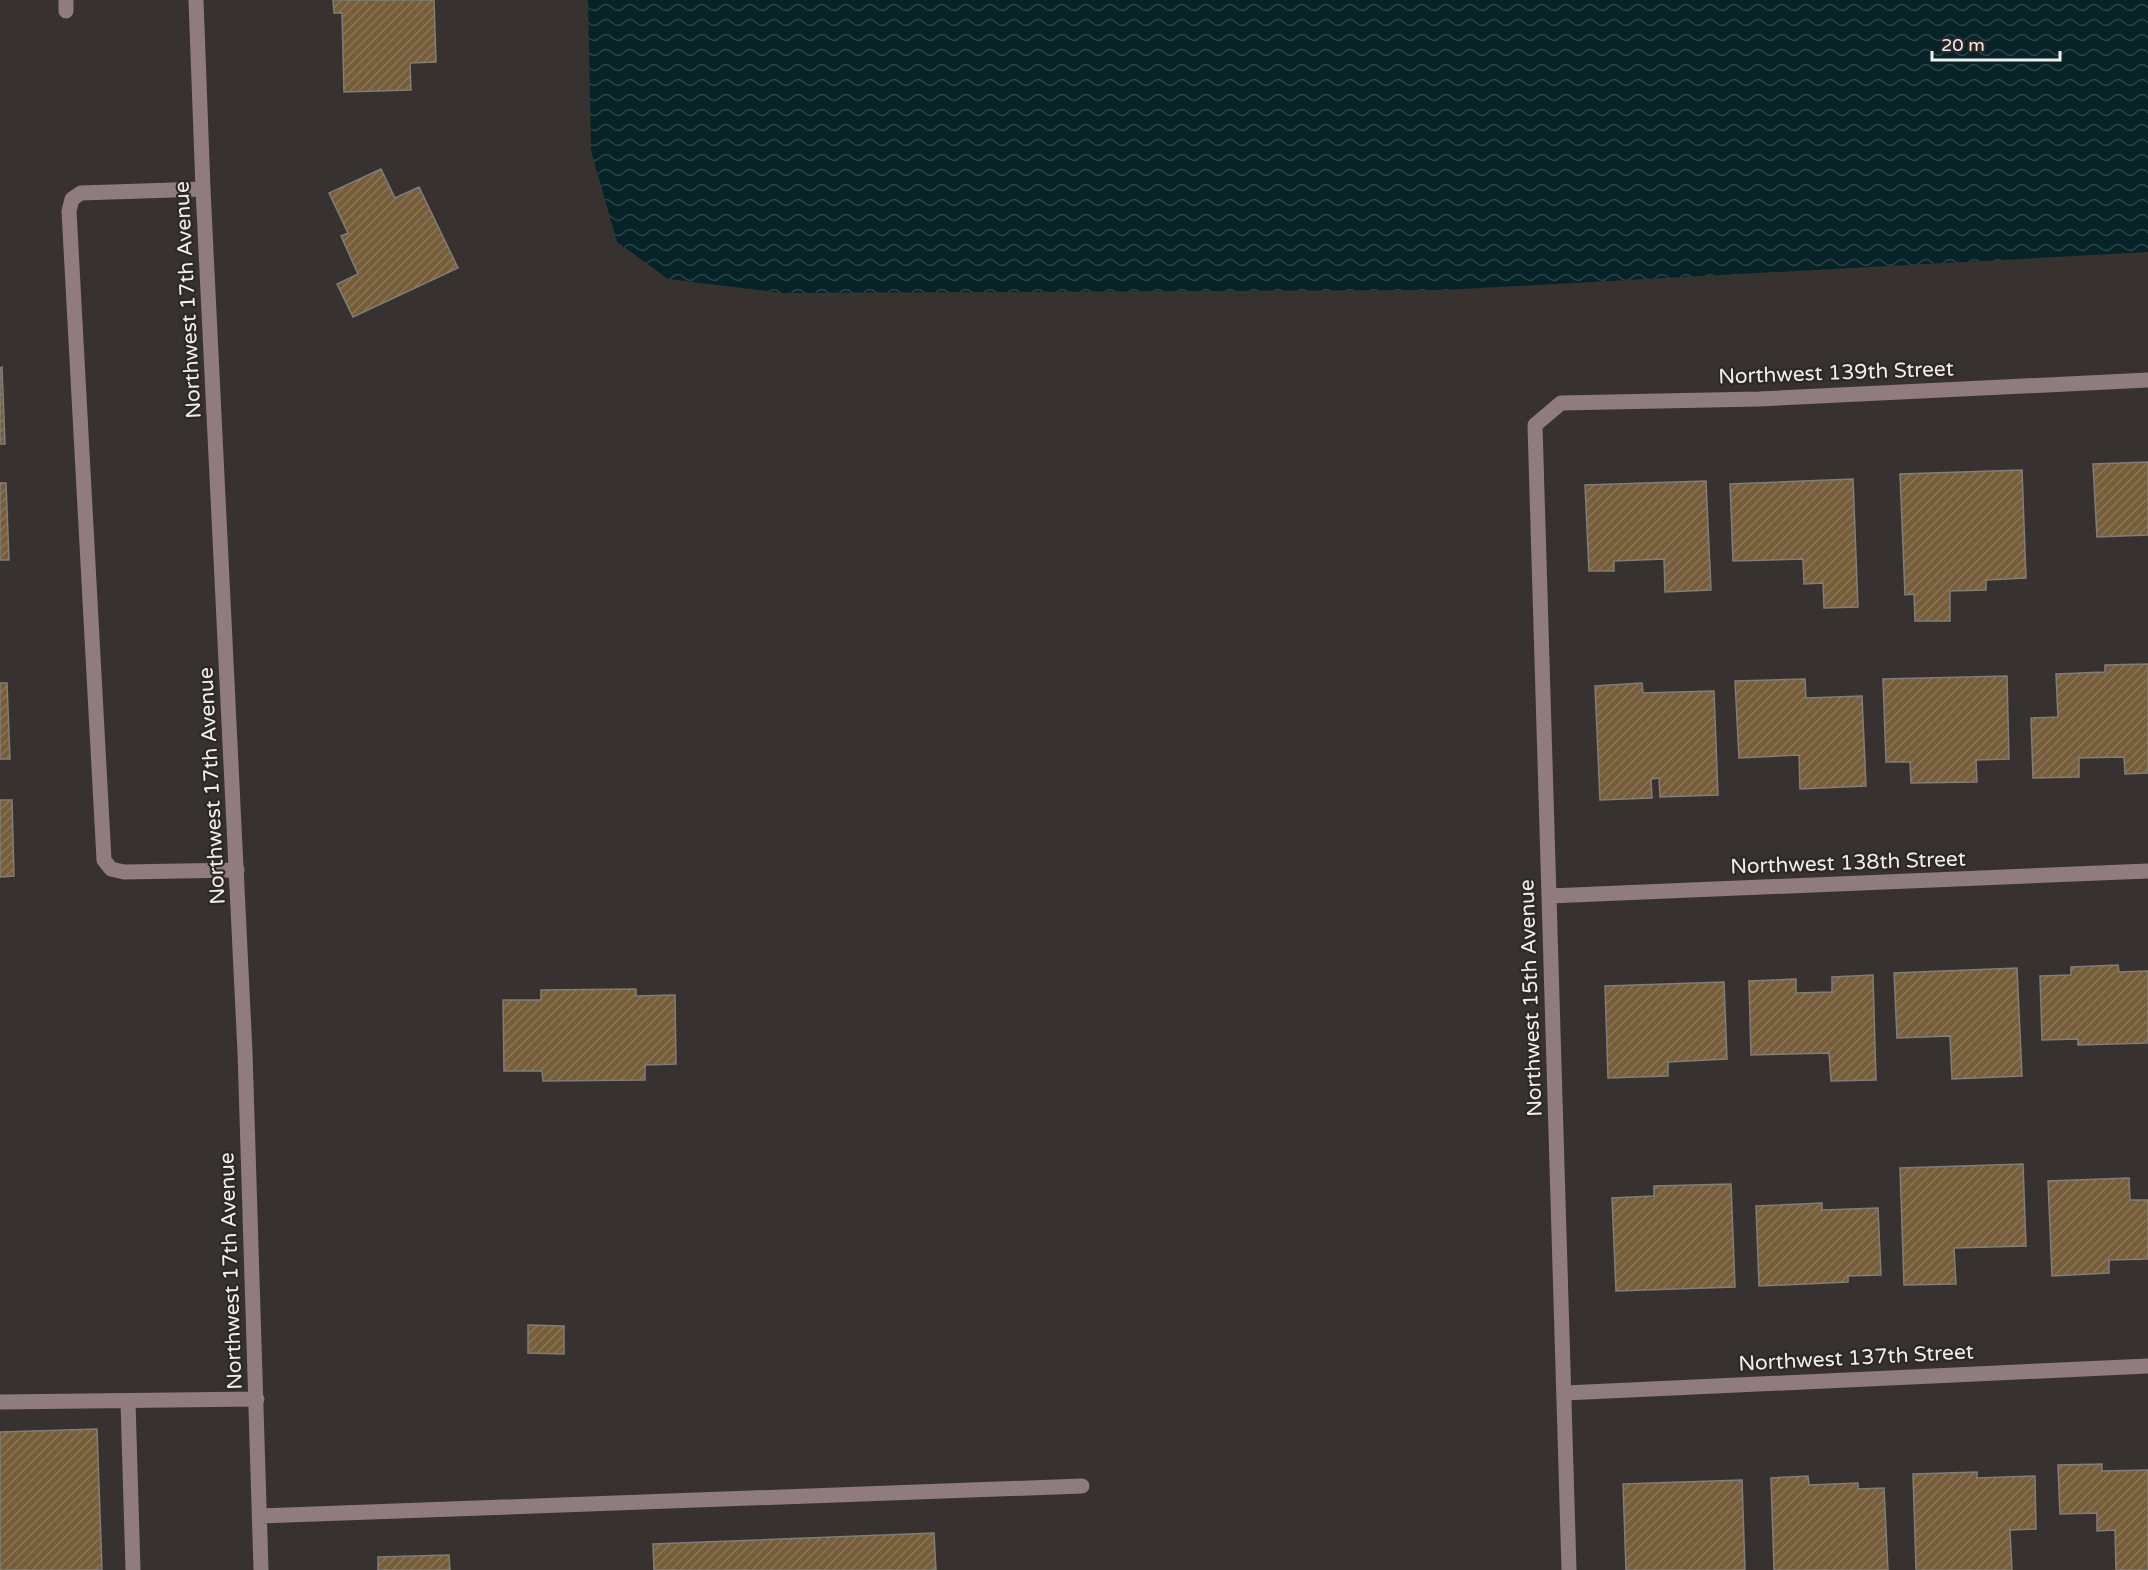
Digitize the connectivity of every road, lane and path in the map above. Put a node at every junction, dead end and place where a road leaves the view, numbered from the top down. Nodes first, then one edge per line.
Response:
1 (196, 0) edge
2 (203, 189) junction
3 (2148, 380) edge
4 (1534, 425) joint
5 (237, 870) junction
6 (2148, 871) edge
7 (1549, 896) junction
8 (2148, 1366) edge
9 (1565, 1393) junction
10 (257, 1399) junction
11 (129, 1401) junction
12 (0, 1402) edge
13 (1082, 1486) dead end
14 (260, 1516) junction
15 (133, 1570) edge
16 (261, 1570) edge
17 (1569, 1570) edge

1 - 2 street, Northwest 17th Avenue
2 - 5 street, Northwest 17th Avenue
2 - 5 street
3 - 4 street, Northwest 139th Street
4 - 7 street, Northwest 15th Avenue
5 - 10 street, Northwest 17th Avenue
6 - 7 street, Northwest 138th Street
7 - 9 street, Northwest 15th Avenue
8 - 9 street, Northwest 137th Street
9 - 17 street, Northwest 15th Avenue
10 - 11 street
10 - 14 street, Northwest 17th Avenue
11 - 12 street
11 - 15 street
13 - 14 street
14 - 16 street, Northwest 17th Avenue

